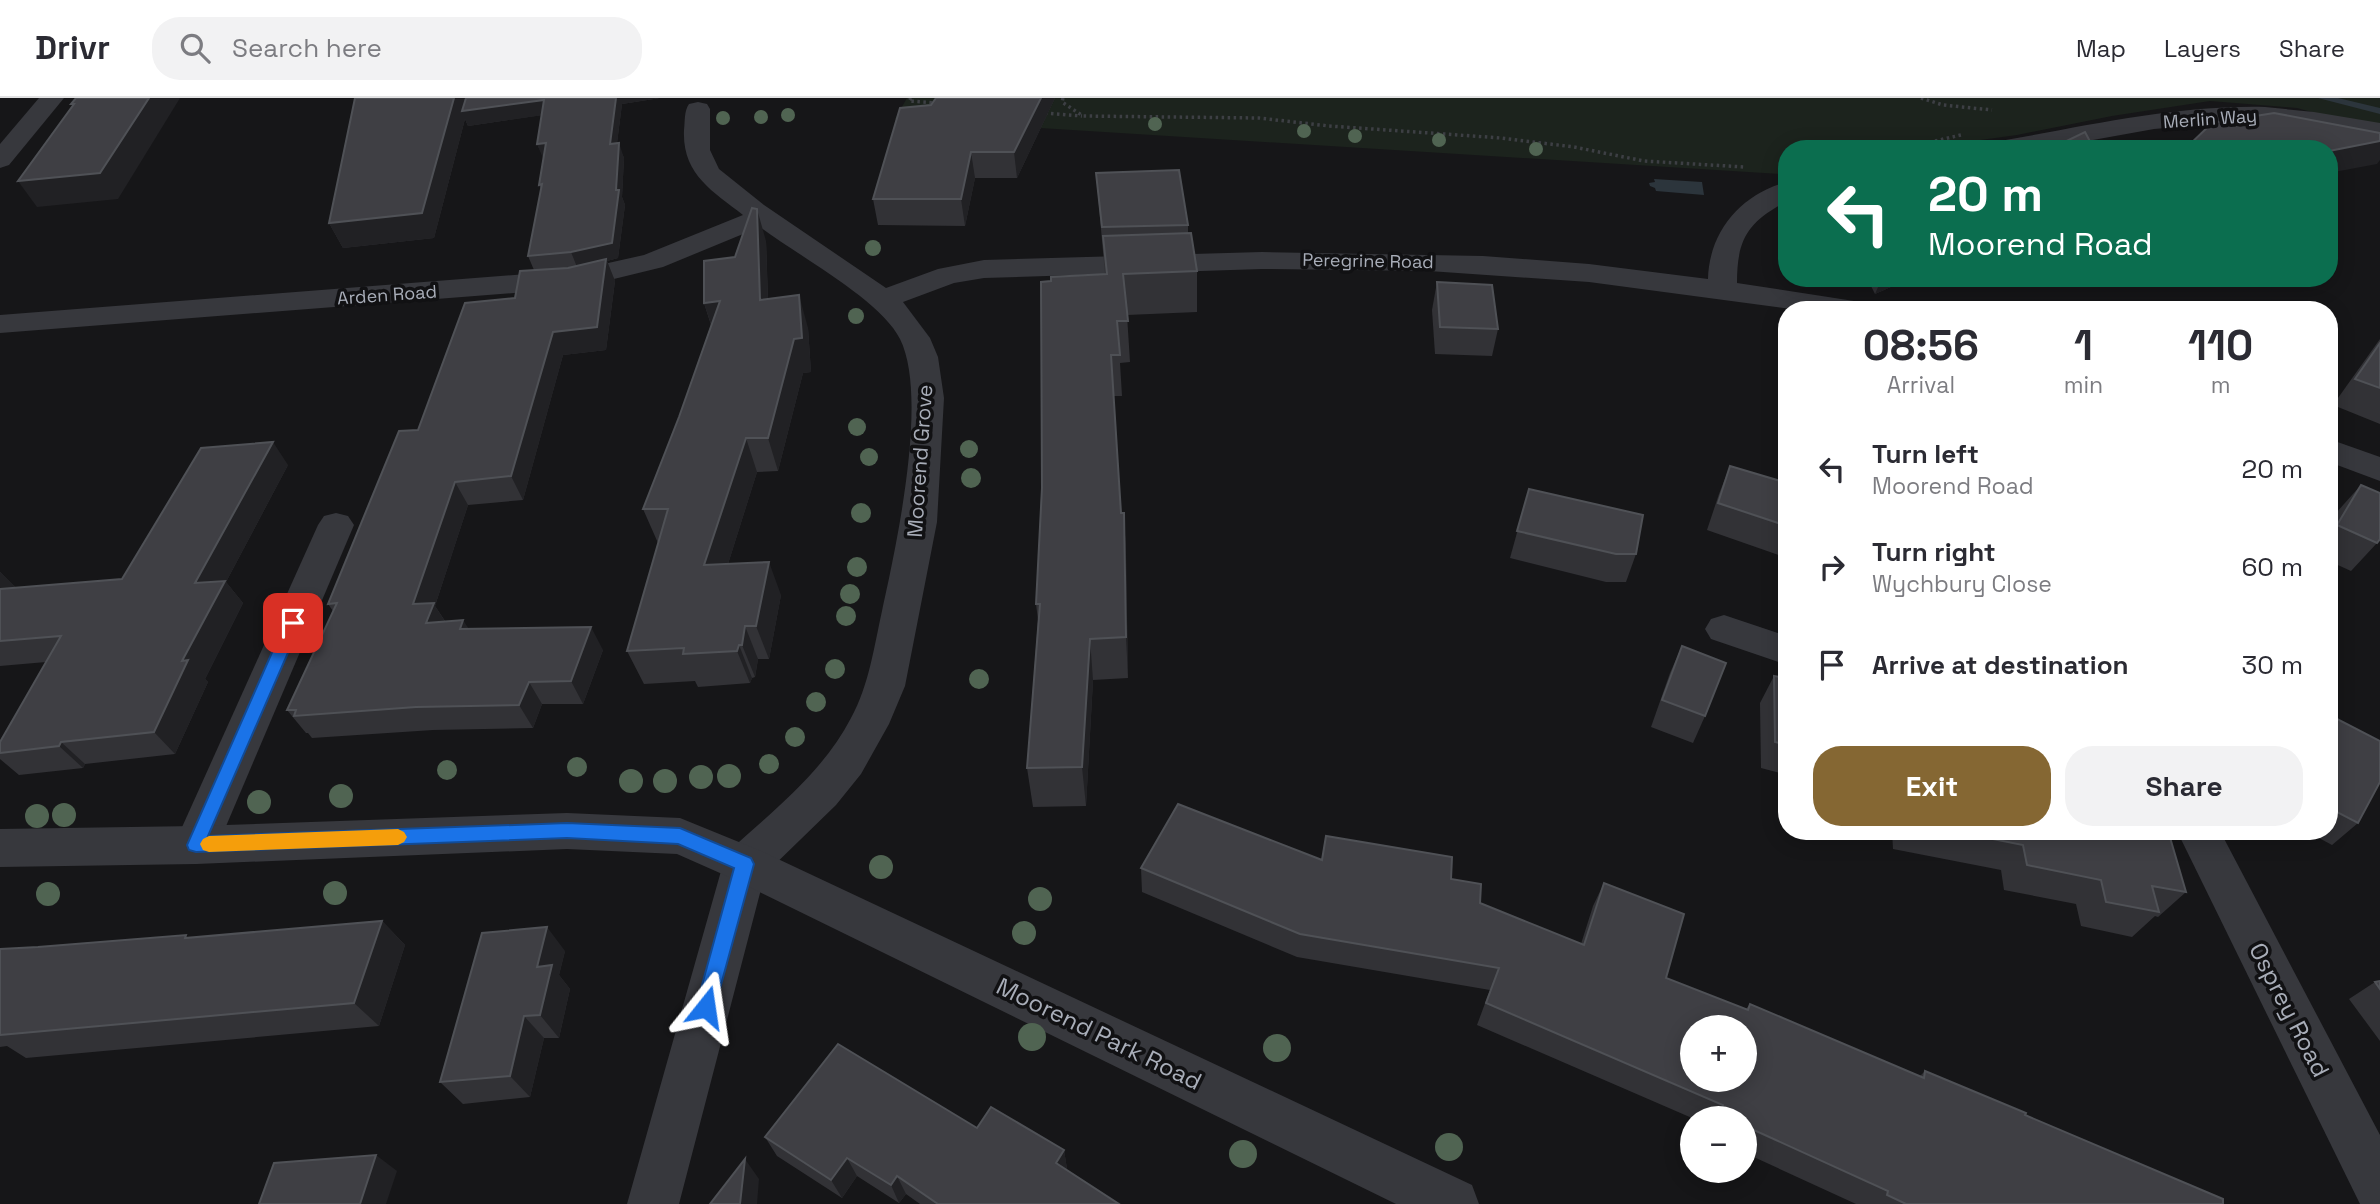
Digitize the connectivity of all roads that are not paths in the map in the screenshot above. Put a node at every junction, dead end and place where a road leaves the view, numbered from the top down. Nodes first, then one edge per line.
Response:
1 (52, 98) edge
2 (698, 109) dead end
3 (2380, 131) edge
4 (2053, 140) edge
5 (0, 160) edge
6 (1778, 195) edge
7 (764, 216) junction
8 (1722, 287) junction
9 (883, 299) junction
10 (1802, 301) edge
11 (0, 324) edge
12 (2338, 454) edge
13 (2380, 470) edge
14 (336, 525) dead end
15 (1724, 629) dead end
16 (1778, 648) edge
17 (2203, 840) edge
18 (196, 845) junction
19 (0, 849) edge
20 (744, 864) junction
21 (2380, 1189) edge
22 (653, 1204) edge
23 (1453, 1204) edge

1 - 5 street
2 - 7 street, Moorend Grove
3 - 4 street, Merlin Way
6 - 8 street
7 - 9 street, Moorend Grove
7 - 11 street, Arden Road
8 - 9 street, Peregrine Road
8 - 10 street, Peregrine Road
9 - 20 street, Moorend Grove
12 - 13 street
14 - 18 street
15 - 16 street
17 - 21 street, Osprey Road
18 - 19 street, Moorend Park Road
18 - 20 street, Moorend Park Road
20 - 22 street
20 - 23 street, Moorend Park Road

